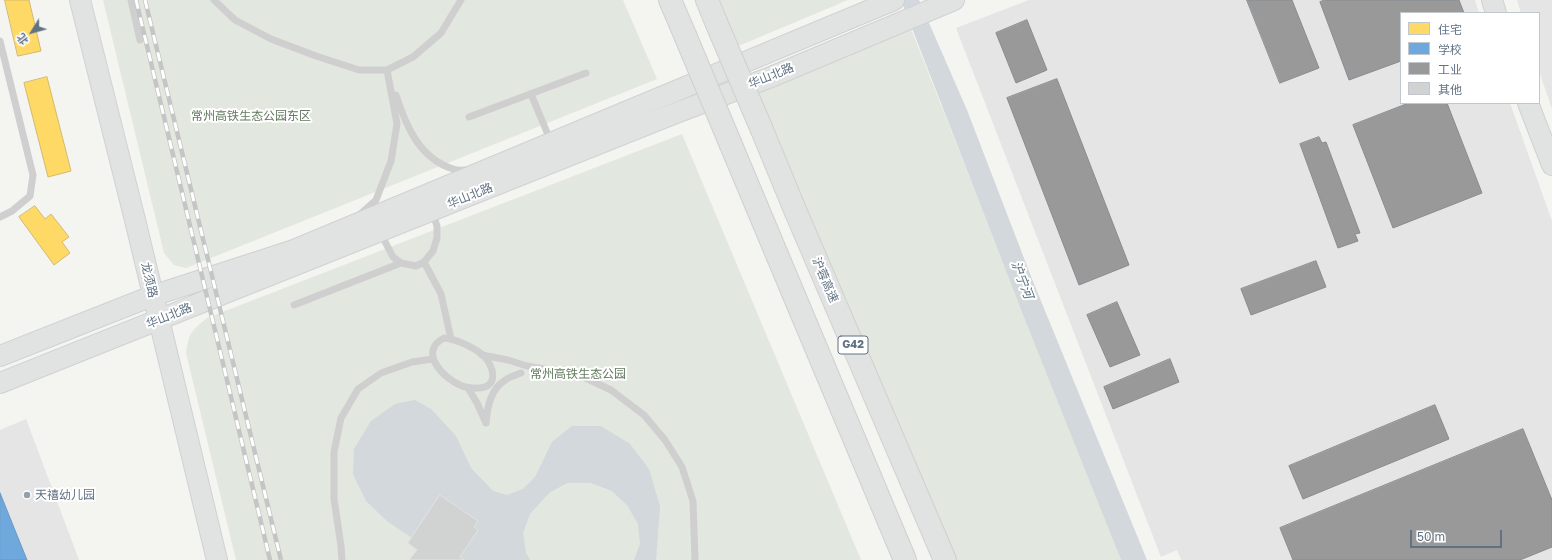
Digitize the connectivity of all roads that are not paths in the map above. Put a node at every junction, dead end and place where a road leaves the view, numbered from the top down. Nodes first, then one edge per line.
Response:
1 (80, 0) edge
2 (131, 0) edge
3 (214, 0) edge
4 (461, 0) edge
5 (670, 0) edge
6 (707, 0) edge
7 (894, 0) edge
8 (1492, 0) edge
9 (946, 3) edge
10 (1496, 12) edge
11 (140, 40) dead end
12 (0, 41) edge
13 (387, 70) junction
14 (586, 73) dead end
15 (531, 94) junction
16 (1528, 104) edge
17 (469, 117) dead end
18 (551, 143) junction
19 (1552, 165) edge
20 (485, 170) junction
21 (432, 212) junction
22 (0, 217) edge
23 (343, 229) junction
24 (380, 232) junction
25 (424, 262) junction
26 (401, 263) junction
27 (152, 296) junction
28 (294, 305) dead end
29 (159, 320) junction
30 (451, 339) junction
31 (482, 355) junction
32 (0, 356) edge
33 (433, 359) junction
34 (540, 369) junction
35 (493, 373) junction
36 (521, 373) junction
37 (495, 382) junction
38 (0, 383) edge
39 (487, 386) junction
40 (468, 388) junction
41 (494, 391) junction
42 (217, 560) edge
43 (342, 560) edge
44 (695, 560) edge
45 (905, 560) edge
46 (944, 560) edge

1 - 27 main road, 龙须路
2 - 11 lane
3 - 13 lane
4 - 13 lane
5 - 45 highway, G42, bridge
6 - 46 highway, 沪蓉高速 / G42, bridge
7 - 18 main road, 华山北路
8 - 10 main road
9 - 21 main road, 华山北路
12 - 22 lane
13 - 20 lane
13 - 23 lane
14 - 15 lane
15 - 17 lane
15 - 18 lane
16 - 19 main road
18 - 20 main road, 华山北路
20 - 23 main road, 华山北路
21 - 24 main road, 华山北路
21 - 25 lane
23 - 27 main road, 华山北路
24 - 26 lane
24 - 29 main road, 华山北路
25 - 26 lane
25 - 30 lane
26 - 28 lane
27 - 29 main road, 龙须路
27 - 32 main road, 华山北路
29 - 38 main road, 华山北路
29 - 42 main road, 龙须路
30 - 31 lane
30 - 33 lane
31 - 34 lane
31 - 35 lane
33 - 40 lane
33 - 43 lane
34 - 36 lane
34 - 44 lane
35 - 37 lane
35 - 39 lane
36 - 37 lane
36 - 41 lane
37 - 39 lane
37 - 41 lane
39 - 40 lane
40 - 41 lane

